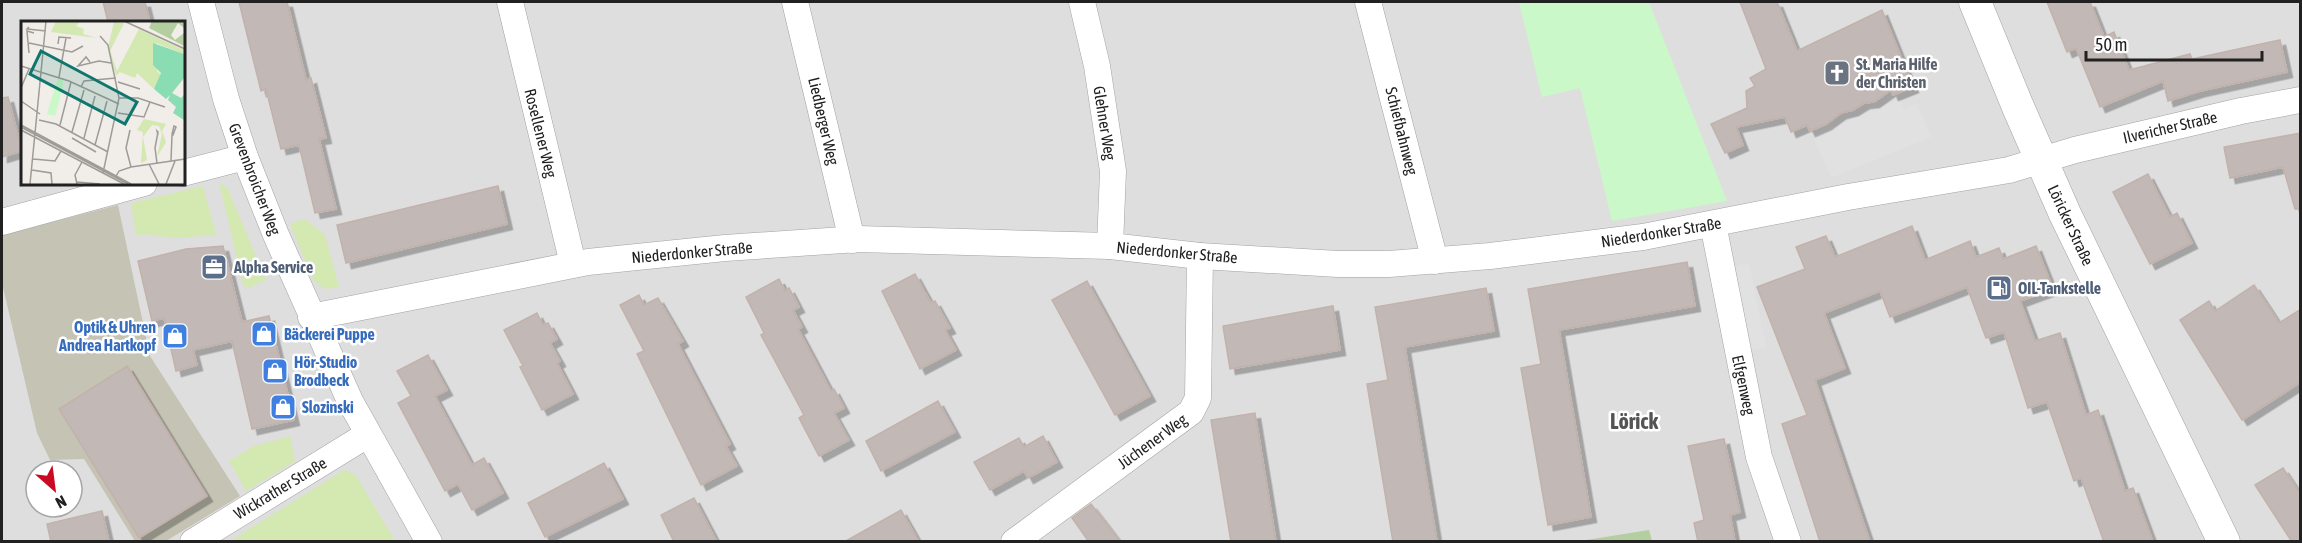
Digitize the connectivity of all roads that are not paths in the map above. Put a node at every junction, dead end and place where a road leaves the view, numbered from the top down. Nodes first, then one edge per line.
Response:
1 (201, 2) edge
2 (510, 2) edge
3 (795, 2) edge
4 (1082, 2) edge
5 (1368, 2) edge
6 (1975, 2) edge
7 (2301, 100) edge
8 (245, 157) junction
9 (2041, 160) junction
10 (184, 173) edge
11 (140, 184) edge
12 (2, 222) edge
13 (1713, 224) junction
14 (852, 240) junction
15 (1110, 246) junction
16 (1200, 256) junction
17 (1435, 261) junction
18 (573, 264) junction
19 (311, 317) junction
20 (367, 435) junction
21 (193, 542) edge
22 (429, 542) edge
23 (1014, 542) edge
24 (1788, 542) edge
25 (2224, 542) edge

1 - 8 street, Grevenbroicher Weg
2 - 18 street, Rosellener Weg
3 - 14 street, Liedberger Weg
4 - 15 street, Glehner Weg
5 - 17 street, Schiefbahnweg
6 - 9 street, Löricker Straße
7 - 9 street, Ilvericher Straße
8 - 10 street
8 - 19 street, Grevenbroicher Weg
9 - 13 street, Niederdonker Straße
9 - 25 street, Löricker Straße
11 - 12 street
13 - 17 street, Niederdonker Straße
13 - 24 street, Elfgenweg
14 - 15 street, Niederdonker Straße
14 - 18 street, Niederdonker Straße
15 - 16 street, Niederdonker Straße
16 - 17 street, Niederdonker Straße
16 - 23 street, Jüchener Weg
18 - 19 street, Niederdonker Straße
19 - 20 street, Grevenbroicher Weg
20 - 21 street, Wickrather Straße
20 - 22 street, Grevenbroicher Weg

